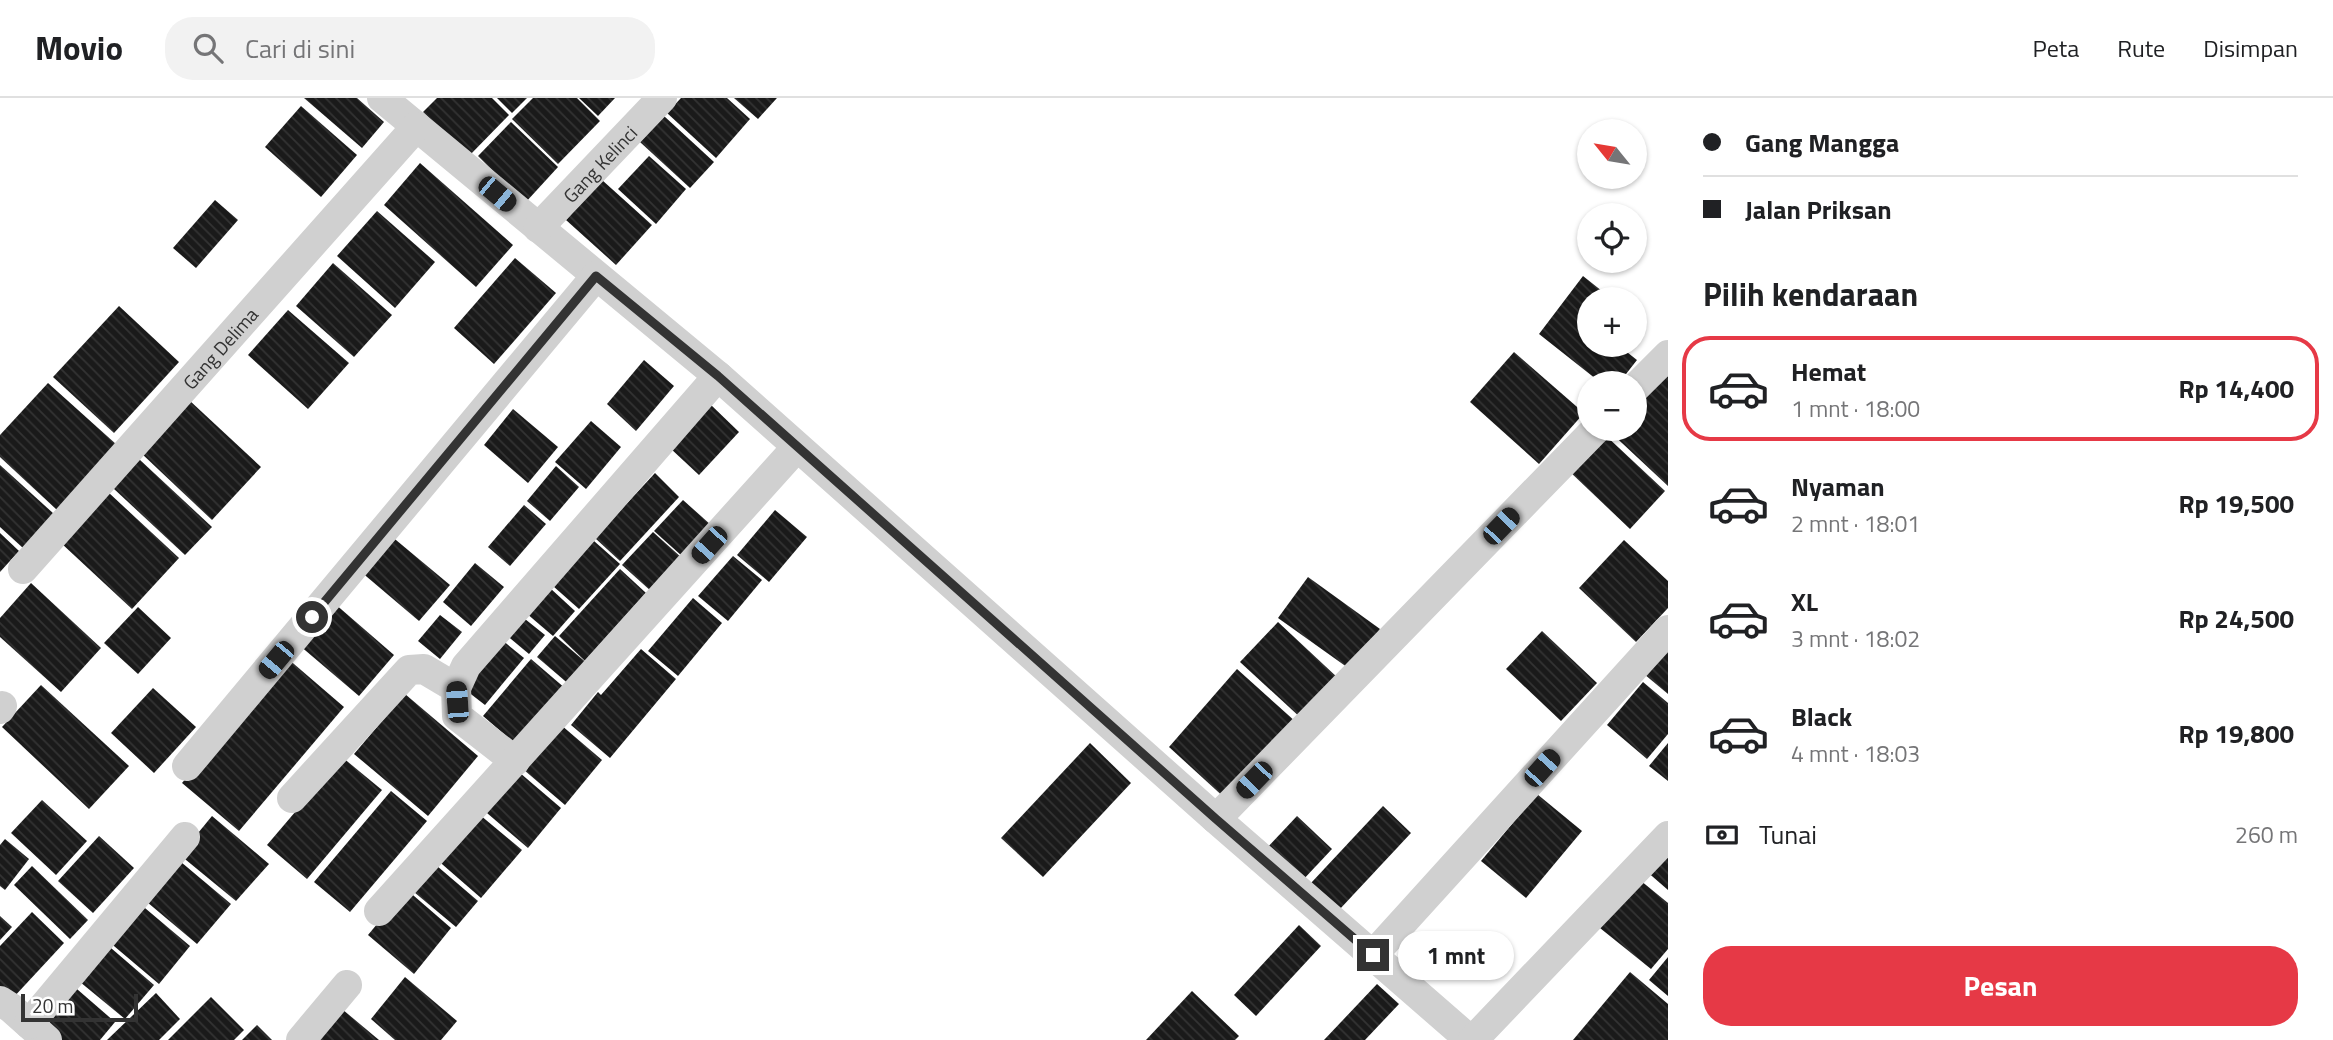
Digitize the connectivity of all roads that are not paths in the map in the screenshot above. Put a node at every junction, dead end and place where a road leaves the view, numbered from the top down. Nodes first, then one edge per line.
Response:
1 (662, 98) edge
2 (399, 108) edge
3 (538, 228) junction
4 (596, 276) junction
5 (1668, 355) edge
6 (718, 376) junction
7 (1647, 376) edge
8 (1584, 441) edge
9 (797, 447) junction
10 (23, 569) dead end
11 (1668, 630) edge
12 (456, 688) junction
13 (515, 761) junction
14 (187, 766) dead end
15 (292, 798) dead end
16 (1216, 819) junction
17 (1668, 836) edge
18 (185, 837) dead end
19 (379, 911) dead end
20 (1373, 955) junction
21 (347, 985) dead end
22 (0, 1001) edge
23 (38, 1032) edge
24 (301, 1040) edge
25 (1471, 1040) edge

1 - 3 street, Gang Kelinci
2 - 3 street
2 - 10 street, Gang Delima
3 - 4 street
4 - 6 street
4 - 14 street
5 - 7 street
6 - 9 street
6 - 12 street
8 - 16 street
9 - 13 street
9 - 16 street
11 - 20 street
12 - 13 street
12 - 15 street
13 - 19 street
16 - 20 street
17 - 25 street
18 - 23 street
20 - 25 street
21 - 24 street
22 - 23 street

